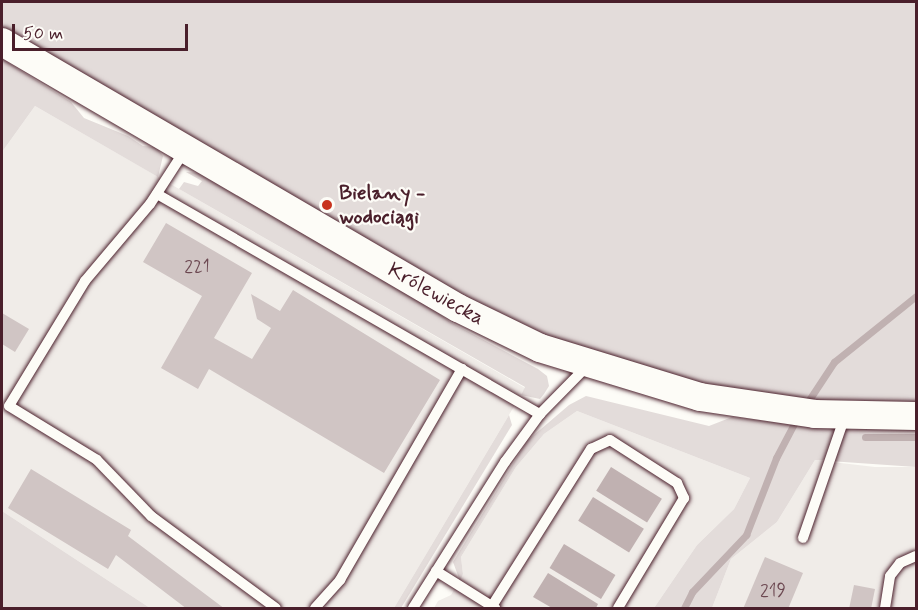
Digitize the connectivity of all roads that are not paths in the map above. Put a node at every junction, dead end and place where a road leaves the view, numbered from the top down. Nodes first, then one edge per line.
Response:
1 (2, 42) edge
2 (186, 150) junction
3 (157, 194) junction
4 (587, 365) junction
5 (462, 369) junction
6 (540, 414) junction
7 (845, 416) junction
8 (916, 417) edge
9 (803, 538) dead end
10 (916, 556) edge
11 (436, 571) junction
12 (494, 607) edge
13 (276, 609) edge
14 (315, 609) edge
15 (413, 609) edge
16 (618, 609) edge
17 (885, 609) edge

1 - 2 main road, Królewiecka
2 - 3 lane
2 - 4 main road, Królewiecka
3 - 5 lane
3 - 13 lane
4 - 6 lane
4 - 7 main road, Królewiecka
5 - 6 lane
5 - 14 lane
6 - 11 lane
7 - 8 main road, Królewiecka
7 - 9 lane
10 - 17 lane
11 - 12 lane
11 - 15 lane
12 - 16 lane

